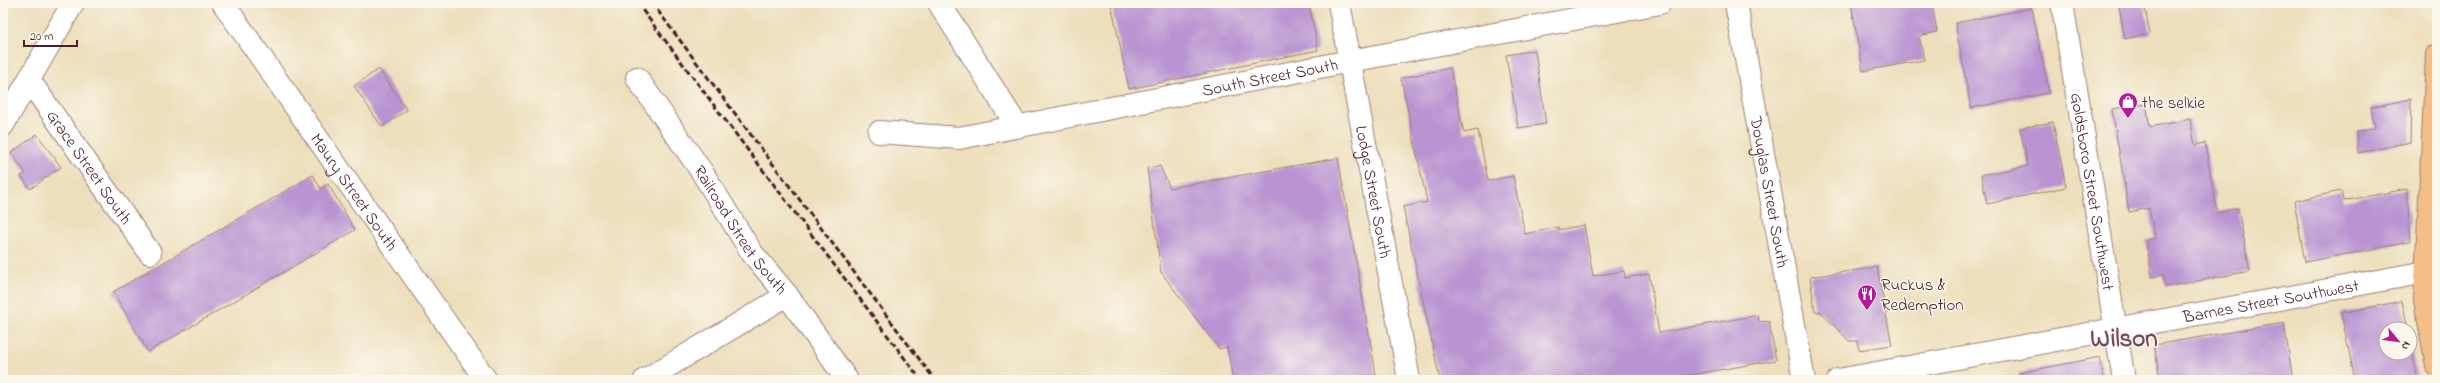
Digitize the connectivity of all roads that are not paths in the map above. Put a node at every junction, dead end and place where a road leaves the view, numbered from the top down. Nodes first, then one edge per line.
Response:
1 (73, 3) edge
2 (223, 3) edge
3 (939, 3) edge
4 (1339, 3) edge
5 (1660, 3) edge
6 (1736, 3) edge
7 (2062, 3) edge
8 (2437, 55) edge
9 (1350, 61) junction
10 (637, 78) dead end
11 (29, 80) junction
12 (6, 114) edge
13 (1017, 126) junction
14 (879, 132) dead end
15 (150, 253) dead end
16 (2432, 271) edge
17 (787, 295) junction
18 (2114, 328) junction
19 (2437, 365) edge
20 (486, 380) edge
21 (645, 380) edge
22 (847, 380) edge
23 (1409, 380) edge
24 (1804, 380) edge
25 (1838, 380) edge
26 (2124, 380) edge

1 - 11 street
2 - 20 street, Maury Street South
3 - 13 street
4 - 9 street, Lodge Street South
5 - 9 street, South Street South
6 - 24 street, Douglas Street South
7 - 18 street, Goldsboro Street Southwest
8 - 16 main road
9 - 13 street, South Street South
9 - 23 street, Lodge Street South
10 - 17 street, Railroad Street South
11 - 12 street
11 - 15 street, Grace Street South
13 - 14 street, South Street South
16 - 18 street, Barnes Street Southwest
16 - 19 main road
17 - 21 street
17 - 22 street, Railroad Street South
18 - 25 street, Barnes Street Southwest
18 - 26 street, Goldsboro Street Southwest

